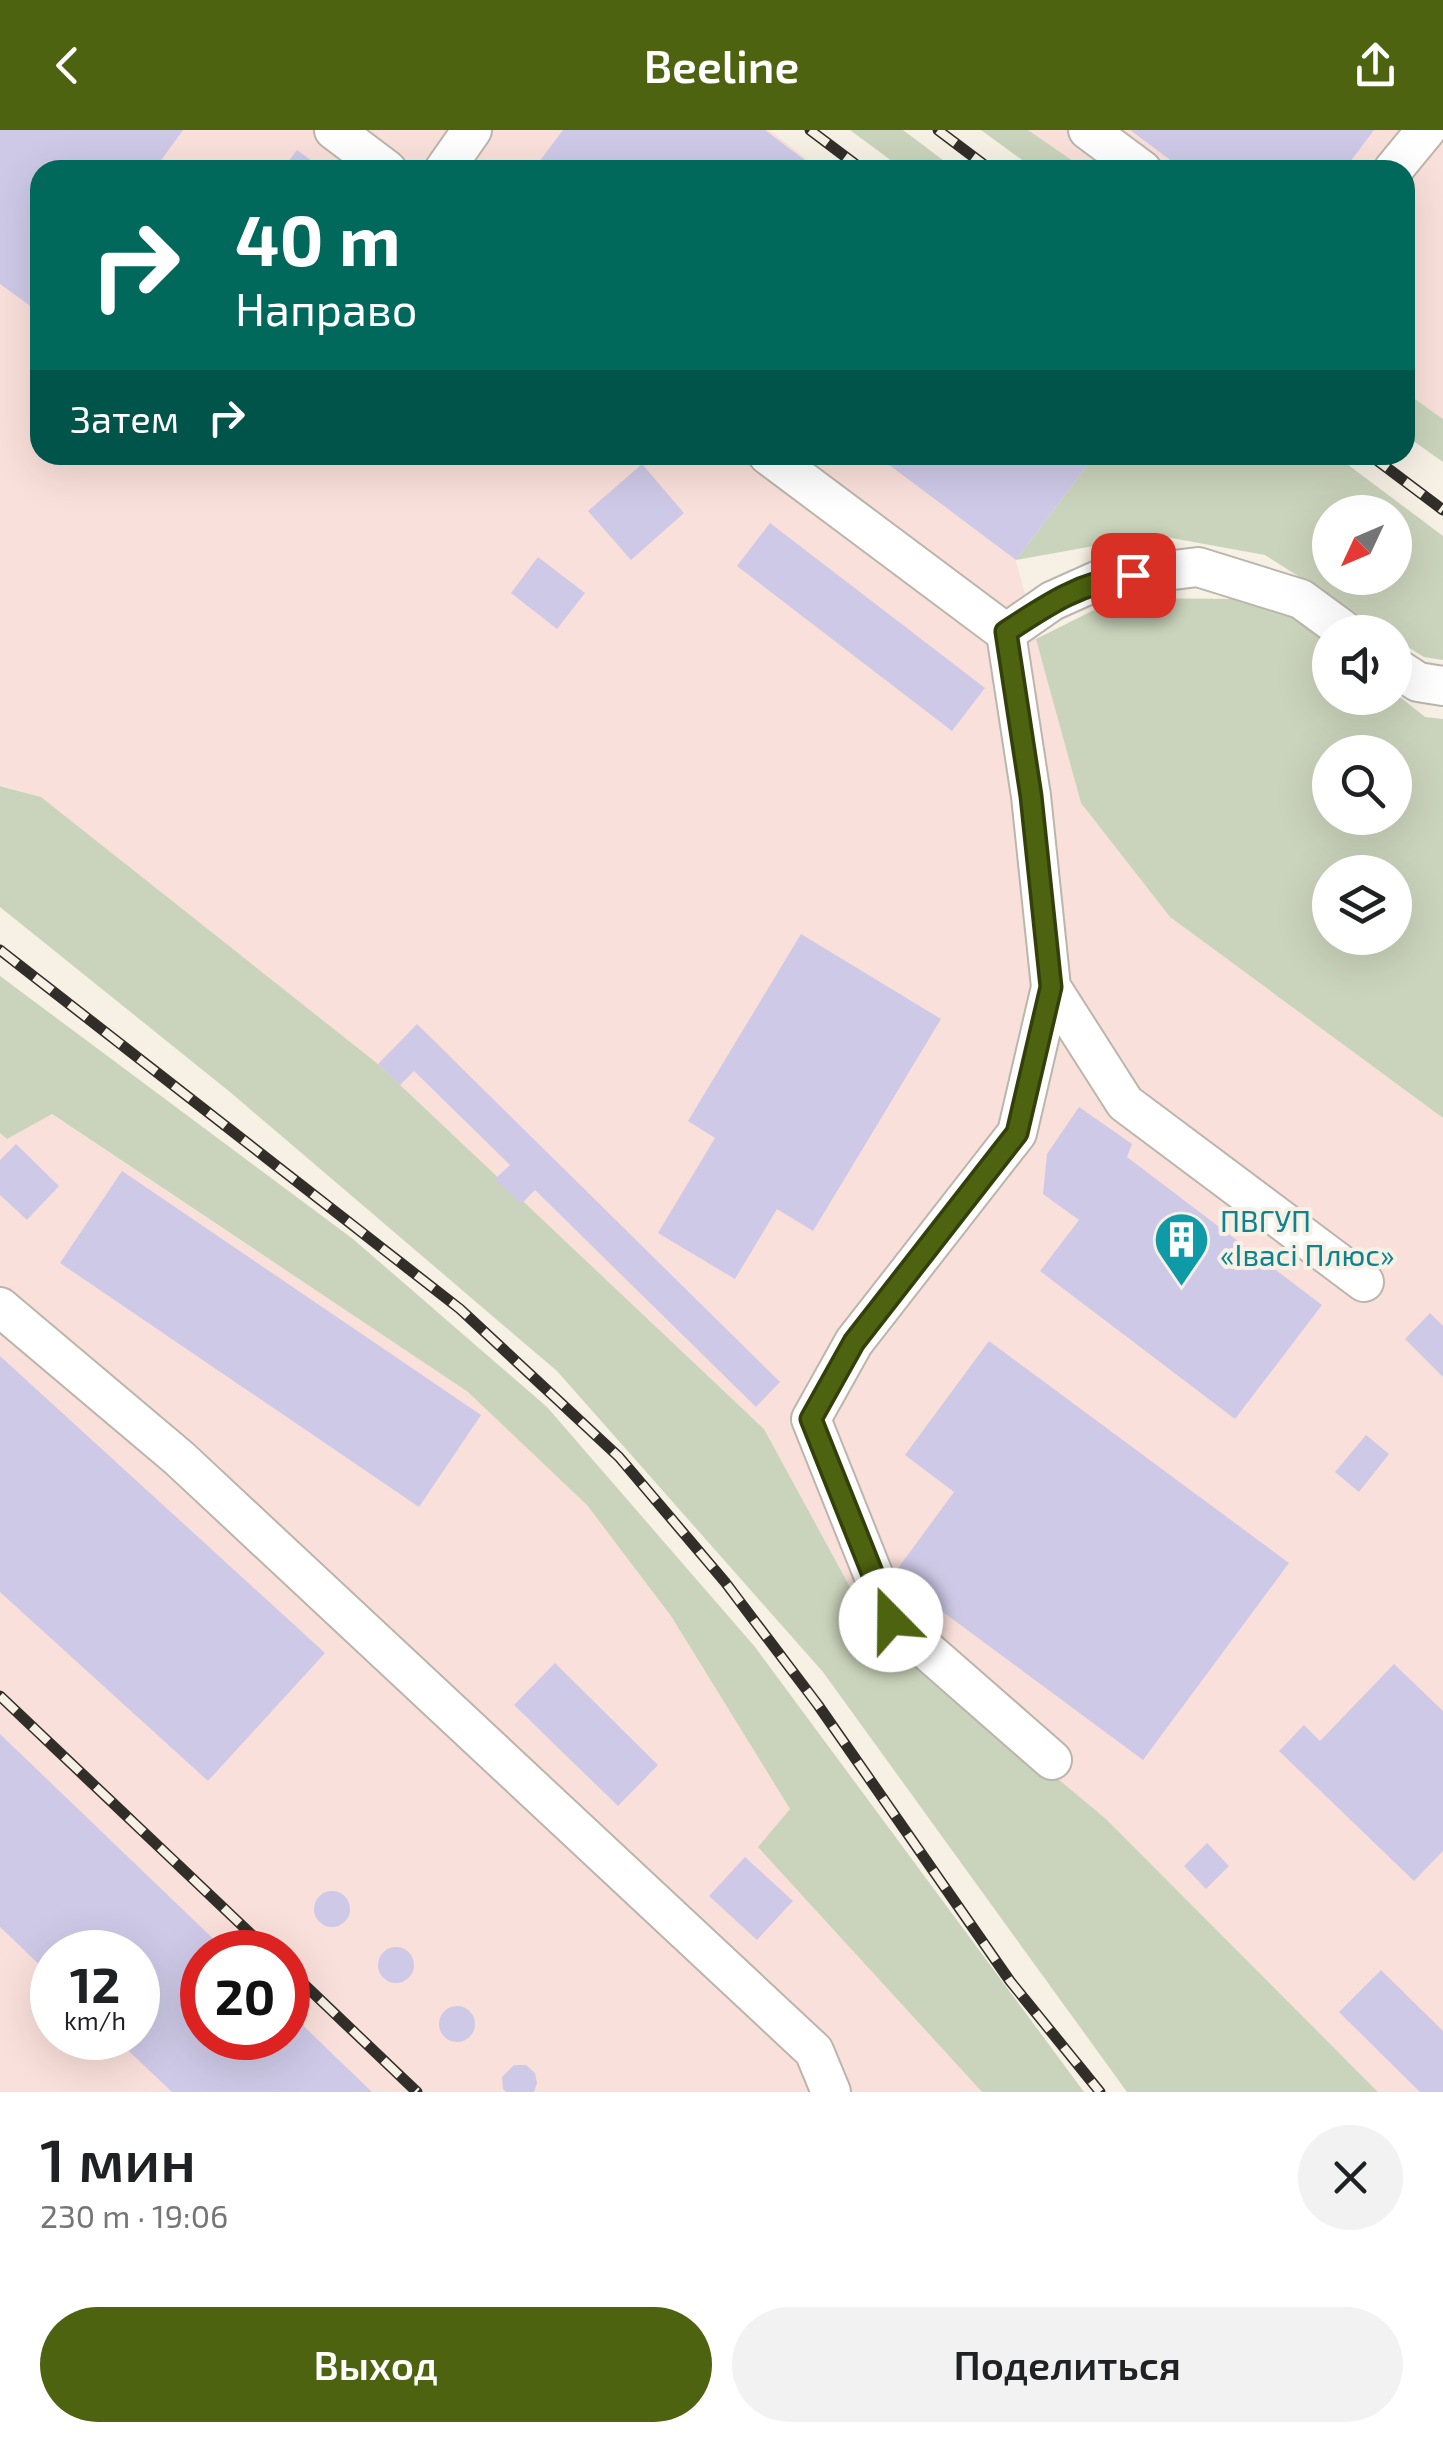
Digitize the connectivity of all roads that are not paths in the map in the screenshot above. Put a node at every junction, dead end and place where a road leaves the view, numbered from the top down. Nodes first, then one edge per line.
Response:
1 (334, 130) edge
2 (472, 130) edge
3 (1088, 130) edge
4 (1426, 130) edge
5 (374, 160) edge
6 (451, 160) edge
7 (1128, 160) edge
8 (1400, 160) edge
9 (781, 465) edge
10 (1323, 615) edge
11 (1006, 632) junction
12 (1412, 678) edge
13 (1443, 686) edge
14 (1051, 987) junction
15 (1364, 1282) dead end
16 (0, 1307) edge
17 (1052, 1760) dead end
18 (831, 2092) edge

1 - 5 lane
2 - 6 lane
3 - 7 lane
4 - 8 lane
9 - 11 lane
10 - 11 lane
11 - 14 lane
12 - 13 lane
14 - 15 lane
14 - 17 lane
16 - 18 lane

